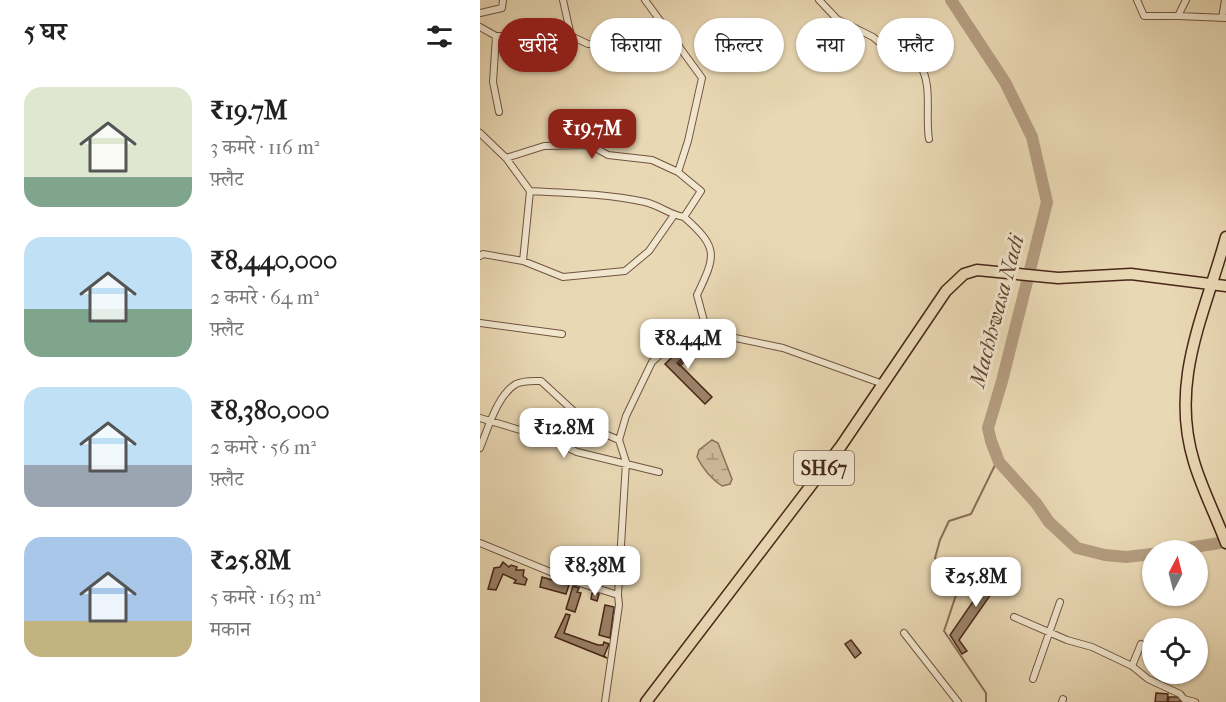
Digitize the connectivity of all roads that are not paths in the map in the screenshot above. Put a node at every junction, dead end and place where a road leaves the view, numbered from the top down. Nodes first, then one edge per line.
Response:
1 (503, 0) edge
2 (563, 0) edge
3 (645, 0) edge
4 (819, 0) edge
5 (1137, 0) edge
6 (1186, 0) edge
7 (1225, 0) edge
8 (480, 13) edge
9 (1178, 16) junction
10 (568, 18) edge
11 (658, 18) edge
12 (1224, 18) edge
13 (480, 27) edge
14 (496, 36) joint
15 (682, 50) edge
16 (499, 112) dead end
17 (480, 133) edge
18 (929, 140) dead end
19 (506, 158) junction
20 (678, 172) junction
21 (530, 191) junction
22 (674, 215) junction
23 (684, 217) junction
24 (1226, 237) edge
25 (480, 256) edge
26 (523, 261) junction
27 (1213, 283) junction
28 (1226, 286) edge
29 (480, 323) edge
30 (705, 324) junction
31 (562, 334) dead end
32 (884, 384) junction
33 (480, 418) edge
34 (490, 423) junction
35 (620, 440) junction
36 (480, 448) edge
37 (626, 462) junction
38 (659, 472) dead end
39 (480, 543) edge
40 (1226, 543) edge
41 (618, 595) junction
42 (1060, 602) dead end
43 (1014, 617) dead end
44 (1049, 632) junction
45 (904, 633) dead end
46 (1141, 644) dead end
47 (1132, 666) junction
48 (1033, 679) dead end
49 (604, 702) edge
50 (646, 702) edge
51 (958, 702) edge
52 (1195, 702) edge

1 - 8 street
2 - 10 street
3 - 11 street
4 - 18 street
5 - 9 street
6 - 9 street
7 - 12 street
9 - 12 street
13 - 14 street
14 - 16 street
15 - 20 street
17 - 19 street
19 - 20 street
19 - 21 street
20 - 23 street
21 - 22 street
21 - 26 street
22 - 23 street
22 - 26 street
23 - 30 street
24 - 27 main road
25 - 26 street
27 - 28 main road, SH67
27 - 32 main road, SH67
27 - 40 main road
29 - 31 street
30 - 32 street
30 - 35 street
32 - 50 main road, SH67
33 - 34 street
34 - 35 street
34 - 36 street
34 - 37 street
35 - 37 street
37 - 38 street
37 - 41 street
39 - 41 street
41 - 49 street
42 - 44 street
43 - 44 street
44 - 47 street
44 - 48 street
45 - 51 street
46 - 47 street
47 - 52 street

